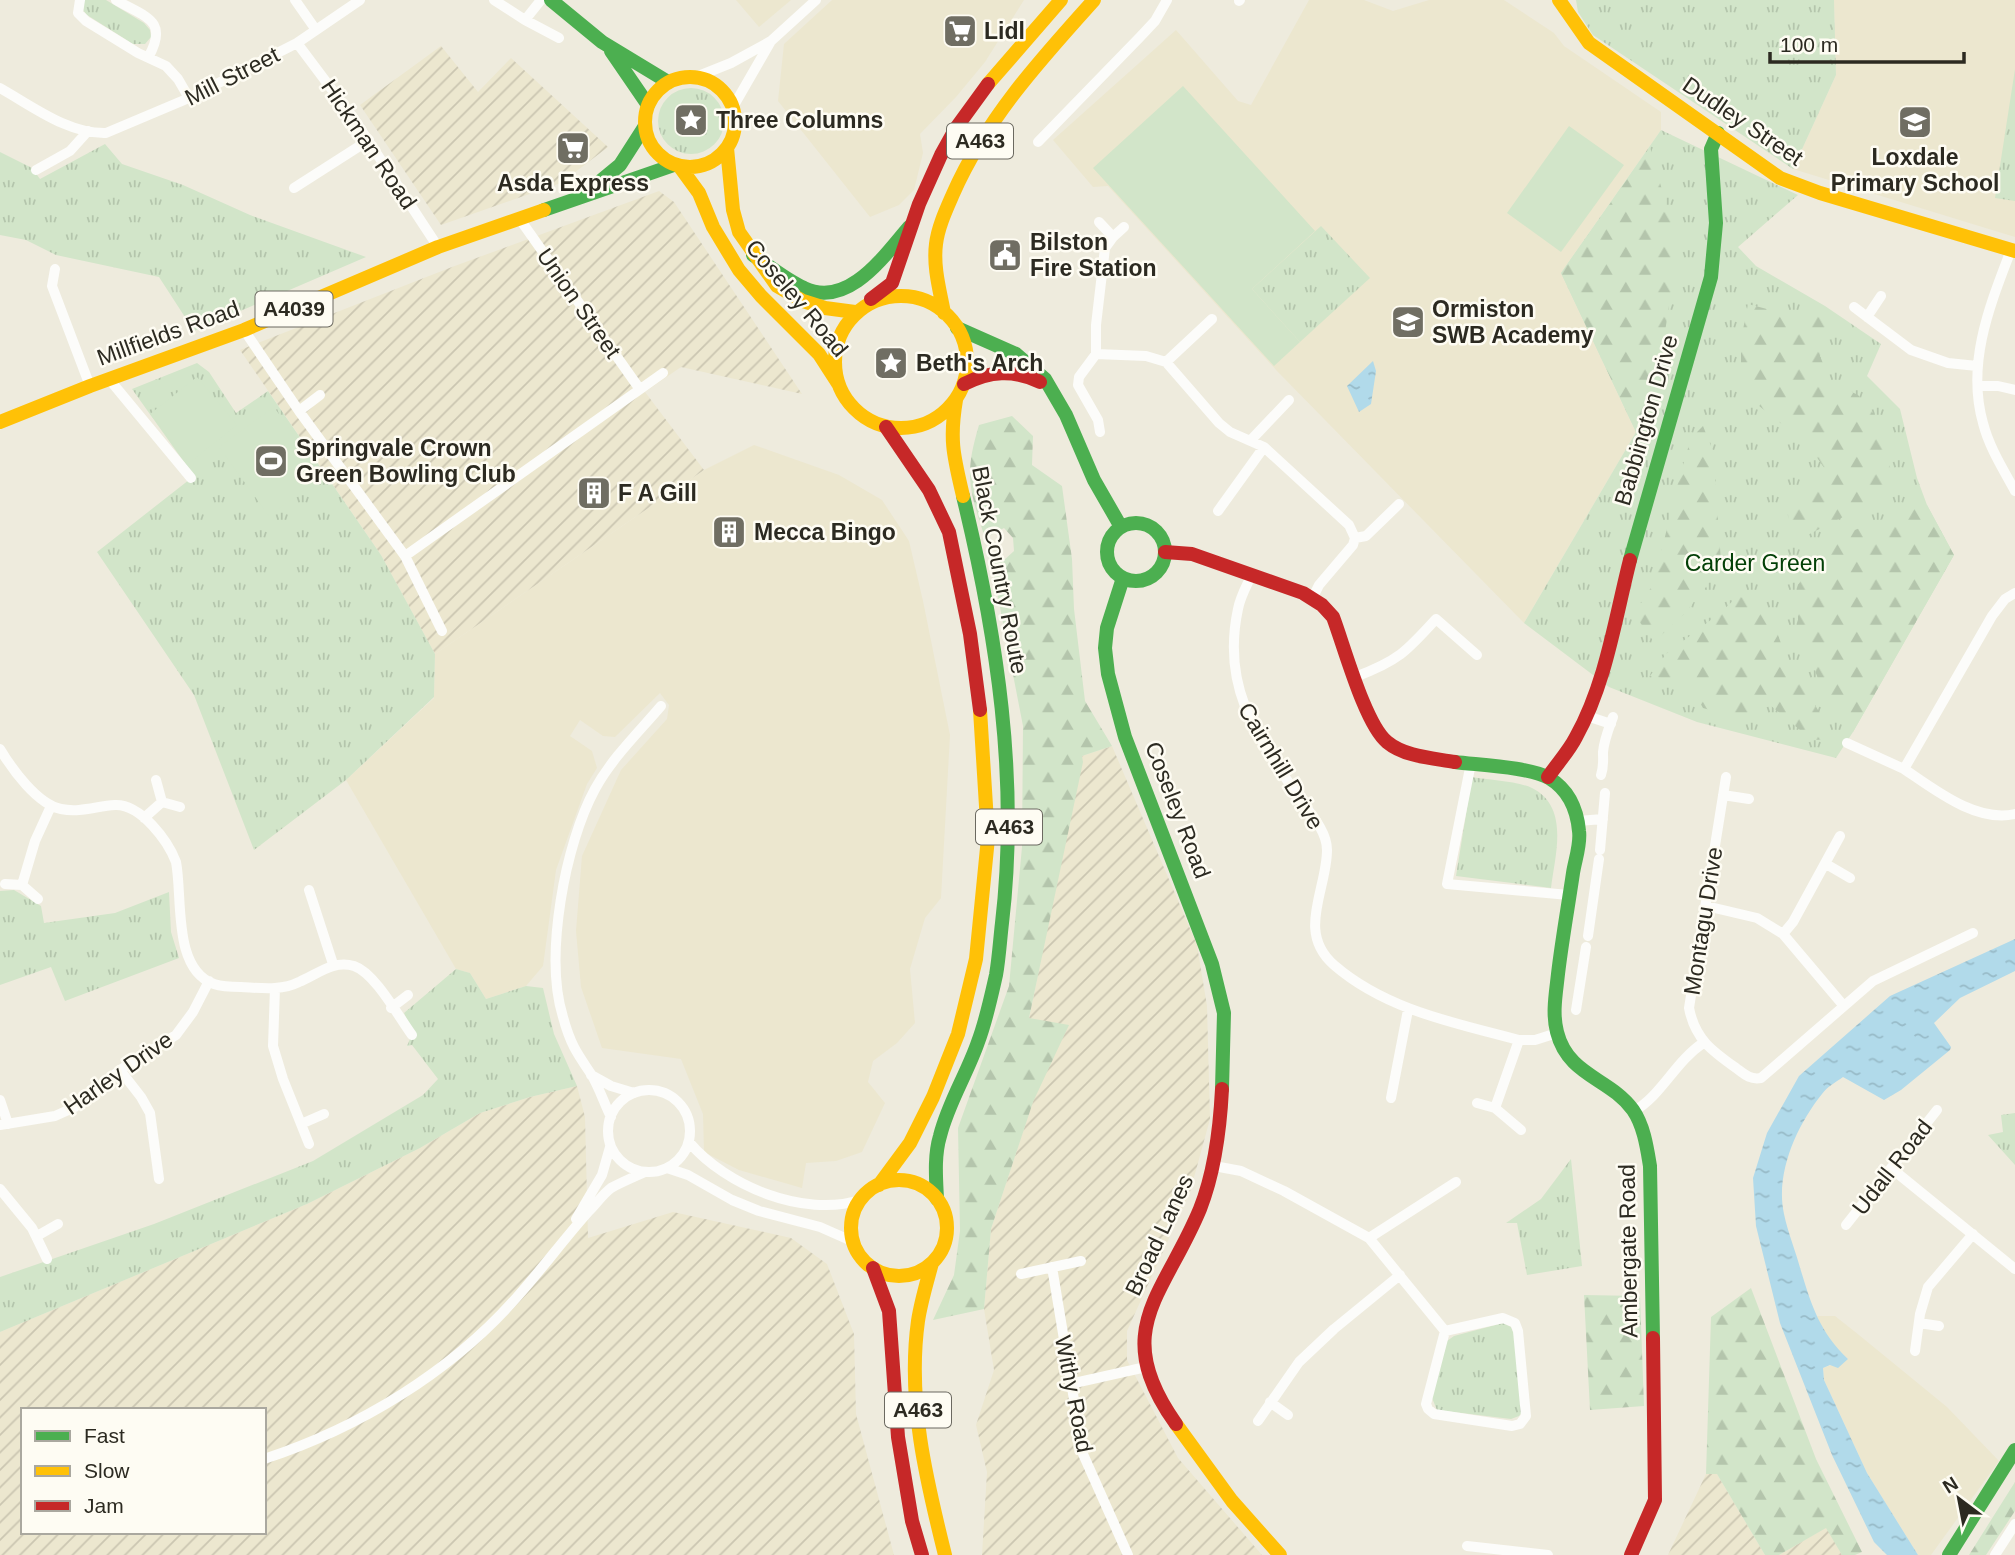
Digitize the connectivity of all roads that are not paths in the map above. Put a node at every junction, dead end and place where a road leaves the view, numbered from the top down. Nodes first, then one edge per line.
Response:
1 (80, 0) edge
2 (116, 0) edge
3 (295, 0) edge
4 (360, 0) edge
5 (494, 0) edge
6 (541, 0) edge
7 (551, 0) edge
8 (816, 0) edge
9 (1060, 0) edge
10 (1094, 0) edge
11 (1167, 0) edge
12 (1558, 1) edge
13 (525, 20) junction
14 (316, 30) junction
15 (559, 38) dead end
16 (771, 41) junction
17 (602, 42) junction
18 (297, 43) junction
19 (149, 56) junction
20 (696, 77) junction
21 (668, 82) junction
22 (0, 88) edge
23 (189, 98) junction
24 (648, 104) junction
25 (733, 107) junction
26 (645, 126) junction
27 (91, 132) junction
28 (1718, 133) junction
29 (369, 140) junction
30 (1038, 142) dead end
31 (727, 148) junction
32 (677, 166) junction
33 (36, 170) dead end
34 (294, 188) dead end
35 (571, 200) junction
36 (519, 218) junction
37 (1099, 222) dead end
38 (913, 224) junction
39 (1124, 227) dead end
40 (1112, 237) junction
41 (438, 247) junction
42 (2013, 251) edge
43 (753, 255) junction
44 (55, 269) dead end
45 (1881, 296) dead end
46 (1854, 307) dead end
47 (860, 308) junction
48 (944, 313) junction
49 (1867, 317) junction
50 (1212, 319) dead end
51 (957, 328) junction
52 (244, 330) junction
53 (1096, 354) junction
54 (1166, 362) junction
55 (1977, 366) junction
56 (663, 373) dead end
57 (108, 379) junction
58 (964, 384) junction
59 (839, 385) junction
60 (90, 386) junction
61 (1978, 386) junction
62 (639, 388) junction
63 (1051, 388) junction
64 (2015, 390) edge
65 (320, 396) dead end
66 (956, 400) junction
67 (1289, 400) dead end
68 (299, 411) junction
69 (0, 423) edge
70 (887, 427) junction
71 (1100, 432) dead end
72 (1250, 441) junction
73 (1264, 447) junction
74 (191, 478) dead end
75 (2015, 491) edge
76 (1399, 504) dead end
77 (1218, 511) dead end
78 (1121, 527) junction
79 (1355, 538) junction
80 (1165, 552) junction
81 (405, 556) junction
82 (1252, 574) junction
83 (1123, 578) junction
84 (2015, 593) edge
85 (1313, 597) junction
86 (442, 631) dead end
87 (1477, 655) dead end
88 (1355, 677) junction
89 (661, 706) dead end
90 (1587, 716) junction
91 (1847, 743) dead end
92 (0, 749) edge
93 (1471, 763) junction
94 (1904, 769) junction
95 (1601, 775) dead end
96 (1548, 777) junction
97 (1726, 777) dead end
98 (156, 780) dead end
99 (1605, 793) dead end
100 (1723, 795) junction
101 (1749, 799) dead end
102 (162, 802) junction
103 (51, 806) junction
104 (180, 807) dead end
105 (2015, 814) edge
106 (144, 818) junction
107 (1603, 819) junction
108 (1578, 821) junction
109 (1840, 836) dead end
110 (1826, 864) junction
111 (1850, 878) dead end
112 (5, 884) dead end
113 (22, 884) junction
114 (1595, 888) junction
115 (309, 890) dead end
116 (1570, 890) junction
117 (38, 899) dead end
118 (1706, 906) junction
119 (1973, 933) dead end
120 (1783, 934) junction
121 (333, 964) junction
122 (1558, 977) junction
123 (209, 981) junction
124 (1581, 981) junction
125 (275, 988) junction
126 (408, 995) dead end
127 (1843, 1005) junction
128 (391, 1008) junction
129 (1408, 1010) junction
130 (1576, 1010) dead end
131 (1557, 1034) junction
132 (412, 1035) dead end
133 (1519, 1040) junction
134 (1703, 1043) junction
135 (1225, 1058) joint
136 (120, 1069) junction
137 (591, 1075) junction
138 (634, 1093) junction
139 (1391, 1098) dead end
140 (0, 1100) edge
141 (1477, 1103) dead end
142 (1494, 1108) junction
143 (1937, 1110) dead end
144 (1634, 1111) junction
145 (324, 1114) dead end
146 (611, 1117) junction
147 (301, 1124) junction
148 (4, 1125) edge
149 (1521, 1130) dead end
150 (689, 1142) junction
151 (309, 1144) dead end
152 (610, 1147) junction
153 (1214, 1166) junction
154 (667, 1168) junction
155 (1891, 1168) junction
156 (645, 1172) junction
157 (159, 1179) dead end
158 (1456, 1182) dead end
159 (879, 1185) junction
160 (0, 1189) edge
161 (937, 1199) junction
162 (860, 1200) junction
163 (58, 1224) dead end
164 (1846, 1225) dead end
165 (1973, 1234) junction
166 (37, 1236) junction
167 (566, 1236) junction
168 (1369, 1238) junction
169 (854, 1242) junction
170 (47, 1259) dead end
171 (1081, 1261) dead end
172 (932, 1263) junction
173 (1052, 1267) junction
174 (873, 1268) junction
175 (2015, 1269) edge
176 (1021, 1274) dead end
177 (1400, 1275) junction
178 (1919, 1323) junction
179 (1939, 1326) dead end
180 (1445, 1331) junction
181 (1915, 1351) dead end
182 (1146, 1367) junction
183 (1070, 1384) junction
184 (1270, 1402) junction
185 (1288, 1415) dead end
186 (1258, 1421) dead end
187 (2015, 1450) edge
188 (266, 1458) edge
189 (2015, 1524) edge
190 (1466, 1546) dead end
191 (922, 1555) edge
192 (945, 1555) edge
193 (1128, 1555) edge
194 (1280, 1555) edge
195 (1548, 1555) edge
196 (1631, 1555) edge
197 (1949, 1555) edge
198 (1995, 1555) edge

1 - 19 street
2 - 19 street
3 - 14 street
4 - 14 street, Mill Street
5 - 13 street
6 - 13 street
7 - 17 main road
8 - 16 street
9 - 38 main road, A463
10 - 48 main road, A463
11 - 30 street
12 - 28 main road, Dudley Street
13 - 15 street
14 - 18 street, Mill Street
16 - 20 street
16 - 25 street
17 - 21 main road
17 - 24 main road
18 - 23 street, Mill Street
18 - 29 street, Hickman Road
19 - 23 street
20 - 21 main road
20 - 25 main road
21 - 24 main road
22 - 27 street
23 - 27 street, Mill Street
24 - 26 main road, A4039
25 - 31 main road
26 - 32 main road
26 - 35 main road, Millfields Road / A4039
27 - 33 street
28 - 42 main road, Dudley Street
28 - 90 main road, Babbington Drive
29 - 34 street
29 - 41 street, Hickman Road
31 - 32 main road, A4039
31 - 43 main road, Coseley Road
32 - 35 main road, Millfields Road / A4039
32 - 59 main road, Coseley Road
35 - 36 main road, Millfields Road / A4039
36 - 41 main road, Millfields Road / A4039
36 - 62 street, Union Street
37 - 40 street
38 - 43 main road
38 - 47 main road, A463
39 - 40 street
40 - 53 street
41 - 52 main road, Millfields Road / A4039
42 - 55 street
43 - 47 main road, Coseley Road
44 - 60 street
45 - 49 street
46 - 49 street
47 - 48 main road, A463
47 - 59 main road, A463
48 - 51 main road, A463
49 - 55 street
50 - 54 street
51 - 58 main road, A463
51 - 63 main road
52 - 57 main road, Millfields Road / A4039
52 - 68 street
53 - 54 street
53 - 71 street
54 - 72 street
55 - 61 street
56 - 62 street
57 - 60 main road, Millfields Road / A4039
57 - 74 street
58 - 63 main road
58 - 66 main road, A463
59 - 70 main road, A463
60 - 69 main road, Millfields Road / A4039
61 - 64 street
61 - 75 street
62 - 81 street
63 - 78 main road
65 - 68 street
66 - 70 main road, A463
66 - 161 main road, Black Country Route / A463
67 - 72 street
68 - 81 street
70 - 159 main road, Black Country Route / A463
72 - 73 street
73 - 77 street
73 - 79 street
76 - 79 street
78 - 80 main road
78 - 83 main road
79 - 85 street
80 - 82 main road
80 - 83 main road
81 - 86 street
82 - 85 main road
82 - 129 street, Cairnhill Drive
83 - 135 main road, Coseley Road
84 - 94 street
85 - 88 main road
87 - 88 street
88 - 93 main road
89 - 137 street
90 - 95 street
90 - 96 main road, Babbington Drive
91 - 94 street
92 - 103 street
93 - 96 main road
93 - 116 street
94 - 105 street
96 - 108 main road, Ambergate Road
97 - 100 street, Montagu Drive
98 - 102 street
99 - 107 street
100 - 101 street
100 - 118 street, Montagu Drive
102 - 104 street
102 - 106 street
103 - 106 street
103 - 113 street
106 - 123 street
107 - 108 street
107 - 114 street
108 - 116 main road, Ambergate Road
109 - 110 street
110 - 111 street
110 - 120 street
112 - 113 street
113 - 117 street
114 - 116 street
114 - 124 street
115 - 121 street
116 - 122 main road, Ambergate Road
118 - 120 street
118 - 134 street, Montagu Drive
119 - 127 street
120 - 127 street
121 - 125 street
121 - 128 street
122 - 124 street
122 - 131 main road, Ambergate Road
123 - 125 street
123 - 136 street, Harley Drive
124 - 130 street
125 - 147 street
126 - 128 street
127 - 134 street, Montagu Drive
128 - 132 street
129 - 133 street, Cairnhill Drive
129 - 139 street
131 - 133 street, Cairnhill Drive
131 - 144 main road, Ambergate Road
133 - 142 street
134 - 144 street
135 - 153 main road, Broad Lanes
136 - 148 street, Harley Drive
136 - 157 street
137 - 138 street
137 - 146 street
138 - 146 street
138 - 150 street
140 - 148 street
141 - 142 street
142 - 149 street
143 - 155 street, Udall Road
144 - 196 main road, Ambergate Road
145 - 147 street
146 - 152 street
147 - 151 street
150 - 154 street
150 - 162 street
152 - 156 street
152 - 167 street
153 - 168 street
153 - 182 main road, Broad Lanes
154 - 156 street
154 - 169 street
155 - 164 street, Udall Road
155 - 165 street
156 - 167 street
158 - 168 street
159 - 161 main road
159 - 162 main road, A463
160 - 166 street
161 - 172 main road, A463
162 - 169 main road
163 - 166 street
165 - 175 street
165 - 178 street
166 - 170 street
167 - 188 street
168 - 177 street
169 - 174 main road, A463
171 - 173 street
172 - 174 main road
172 - 192 main road, A463
173 - 176 street
173 - 183 street, Withy Road
174 - 191 main road, A463
177 - 180 street
177 - 184 street
178 - 179 street
178 - 181 street
180 - 180 street
182 - 183 street
182 - 194 main road, Broad Lanes
183 - 193 street, Withy Road
184 - 185 street
184 - 186 street
187 - 197 main road
189 - 198 street
190 - 195 street

